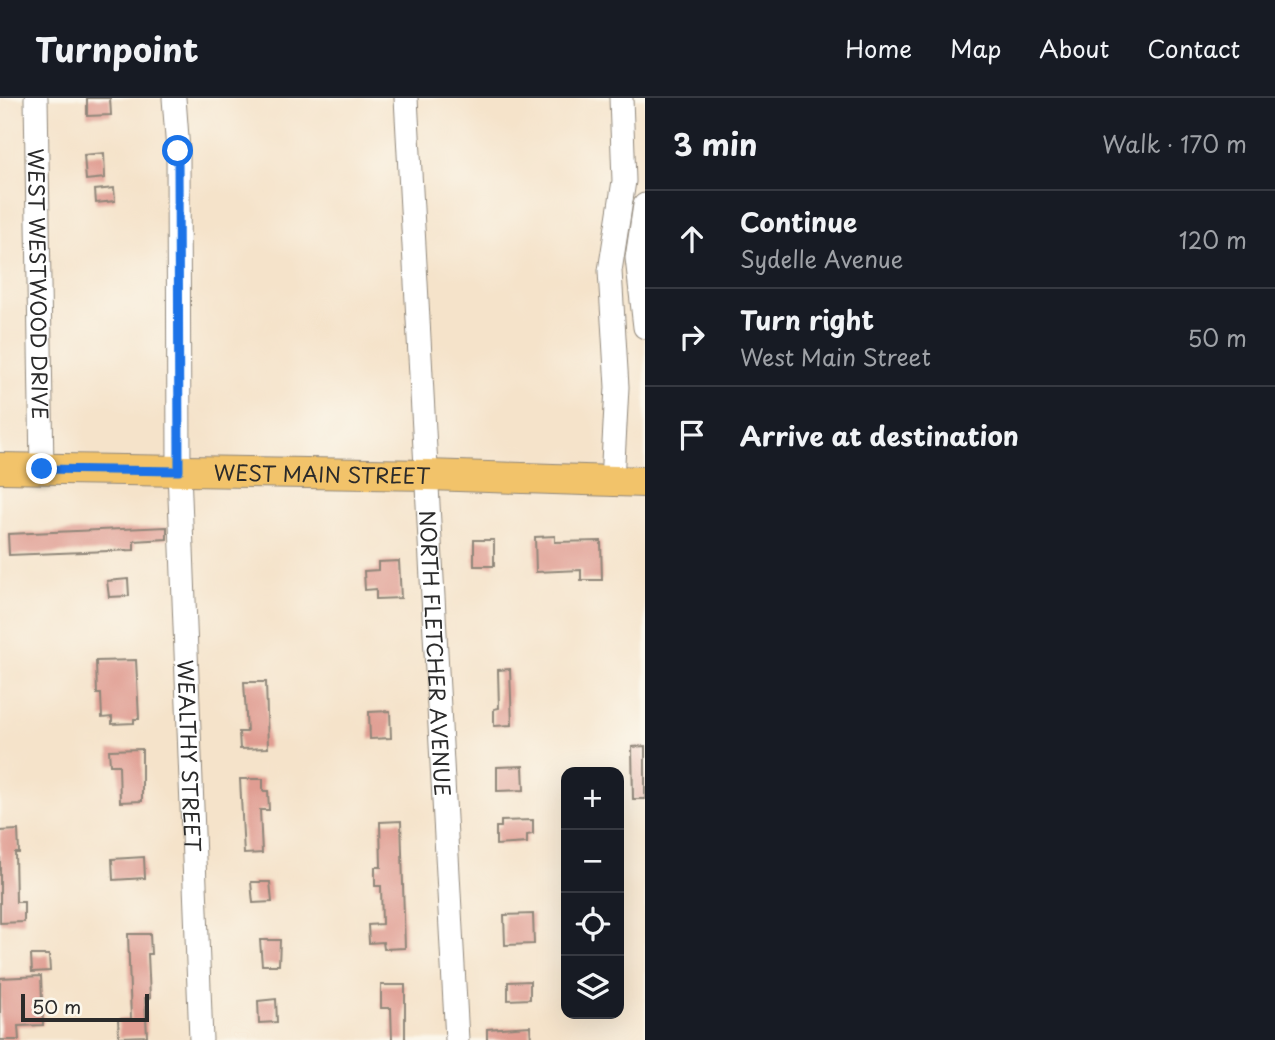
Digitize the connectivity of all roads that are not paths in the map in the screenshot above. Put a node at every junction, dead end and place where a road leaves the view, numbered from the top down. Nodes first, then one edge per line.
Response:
1 (36, 98) edge
2 (174, 98) edge
3 (406, 98) edge
4 (621, 98) edge
5 (645, 205) edge
6 (645, 327) edge
7 (0, 468) edge
8 (42, 469) junction
9 (179, 471) junction
10 (428, 475) junction
11 (612, 481) junction
12 (645, 482) edge
13 (201, 1040) edge
14 (457, 1040) edge

1 - 8 street, WEST WESTWOOD DRIVE
2 - 9 street, WEALTHY STREET
3 - 10 street, NORTH FLETCHER AVENUE
4 - 11 street
5 - 6 street
7 - 8 main road, WEST MAIN STREET
8 - 9 main road, WEST MAIN STREET
9 - 10 main road, WEST MAIN STREET
9 - 13 street, WEALTHY STREET
10 - 11 main road, WEST MAIN STREET
10 - 14 street, NORTH FLETCHER AVENUE
11 - 12 main road, WEST MAIN STREET

